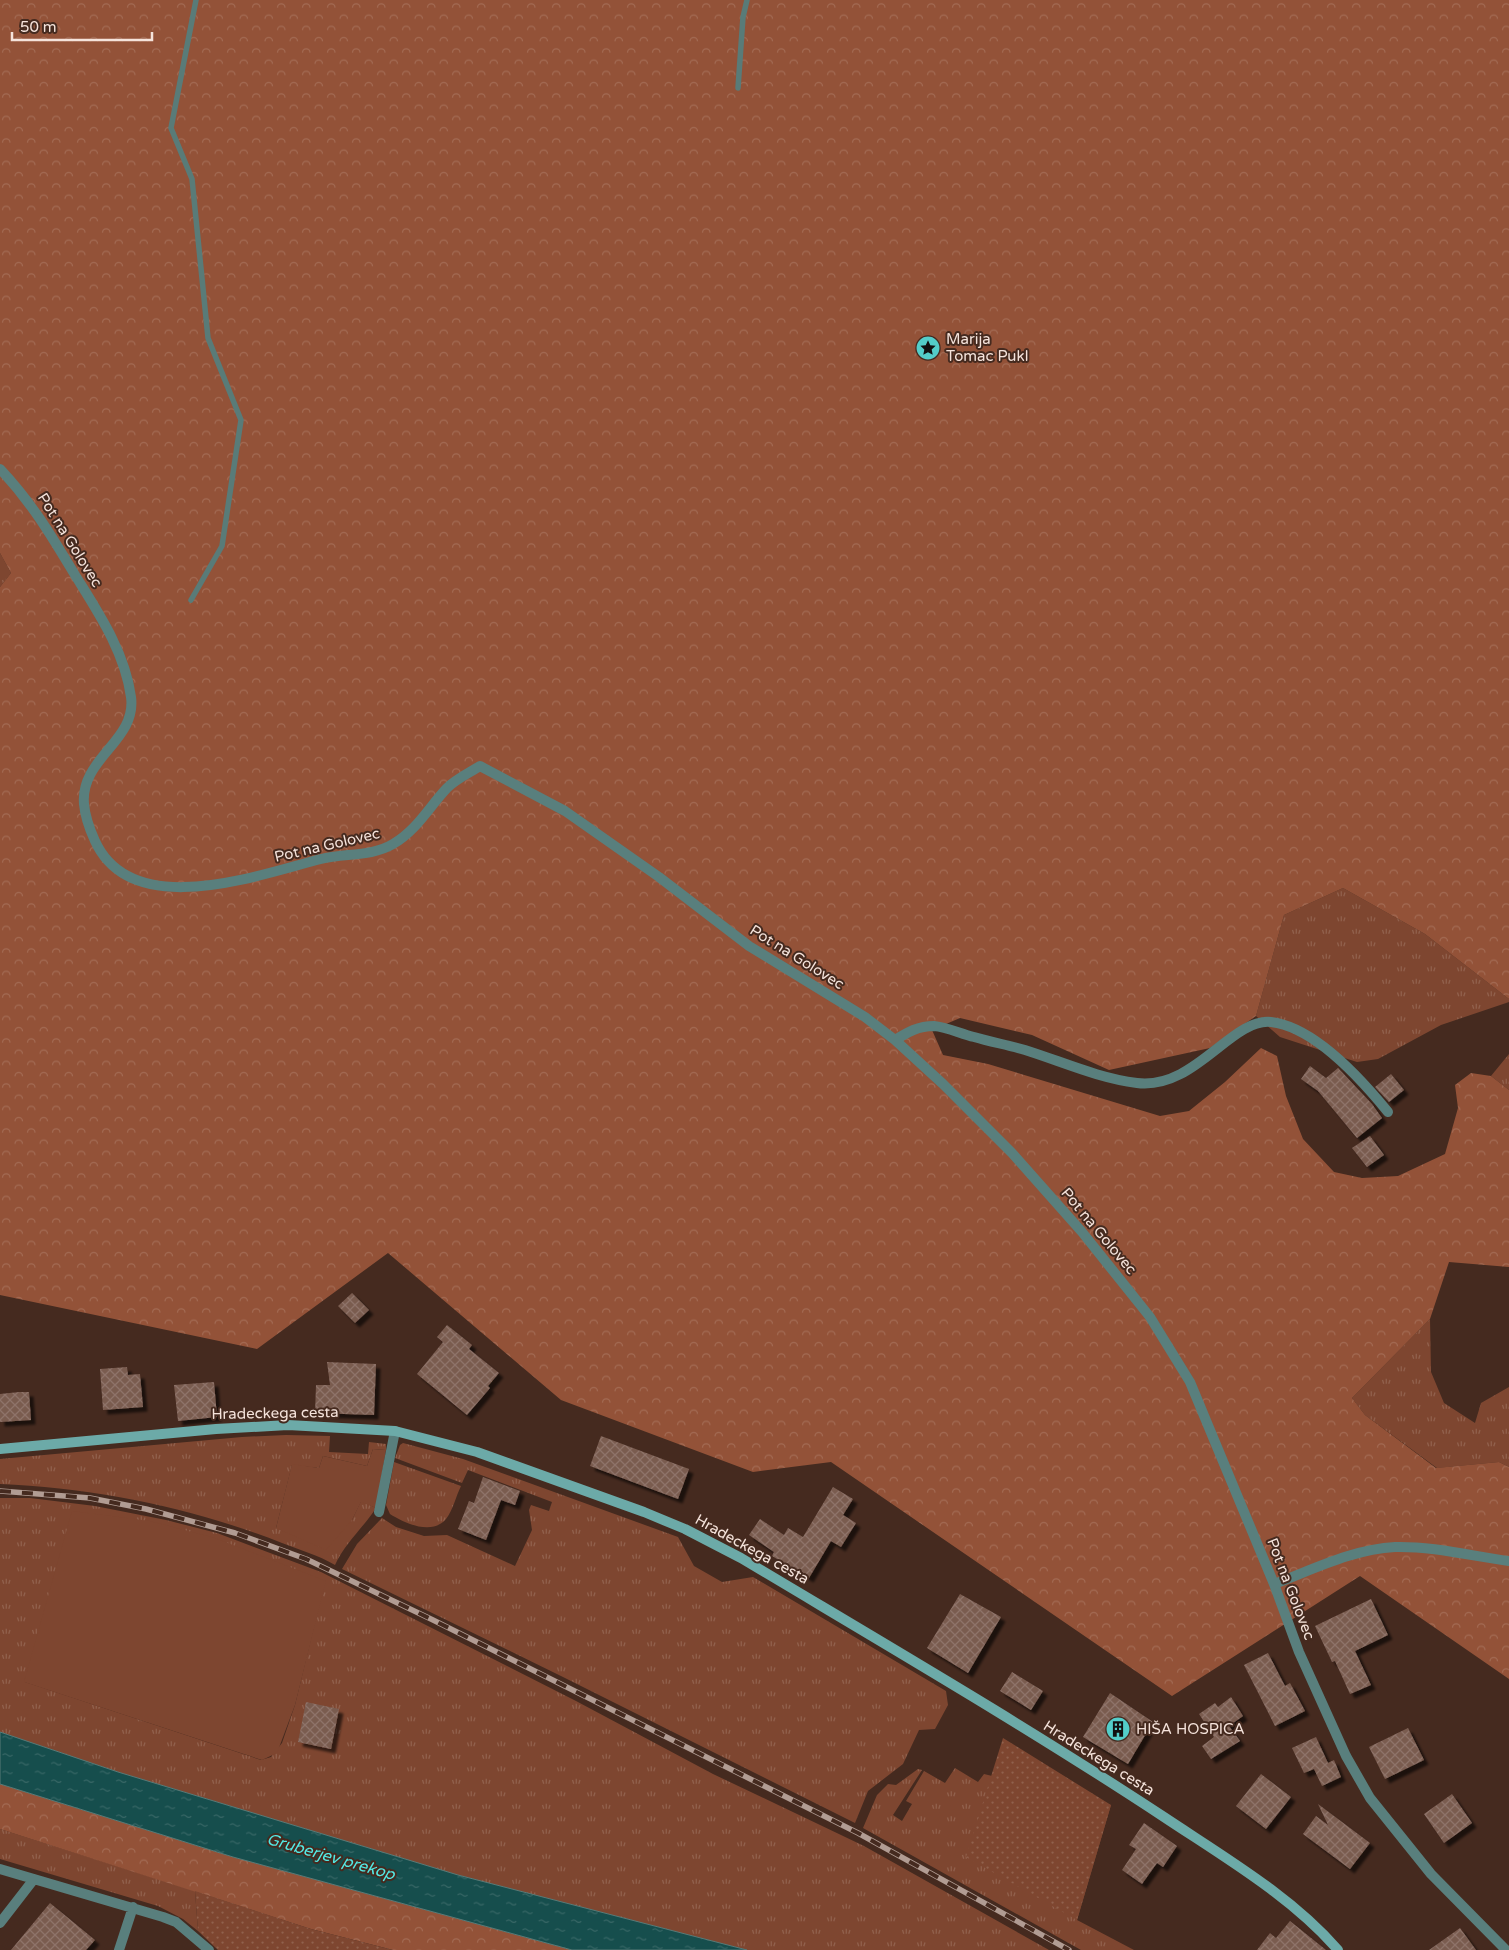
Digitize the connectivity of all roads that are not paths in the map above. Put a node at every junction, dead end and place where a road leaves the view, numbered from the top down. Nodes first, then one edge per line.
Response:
1 (0, 469) edge
2 (895, 1040) junction
3 (1388, 1112) dead end
4 (396, 1431) junction
5 (0, 1449) edge
6 (379, 1512) dead end
7 (1509, 1561) edge
8 (1274, 1584) junction
9 (0, 1869) edge
10 (34, 1879) junction
11 (133, 1907) junction
12 (0, 1923) edge
13 (119, 1950) edge
14 (209, 1950) edge
15 (1338, 1950) edge
16 (1506, 1950) edge

1 - 2 street, Pot na Golovec
2 - 3 street
2 - 8 street, Pot na Golovec
4 - 5 street, Hradeckega cesta
4 - 6 street
4 - 15 street, Hradeckega cesta
7 - 8 street
8 - 16 street, Pot na Golovec
9 - 10 street
10 - 11 street
10 - 12 street
11 - 13 street
11 - 14 street

